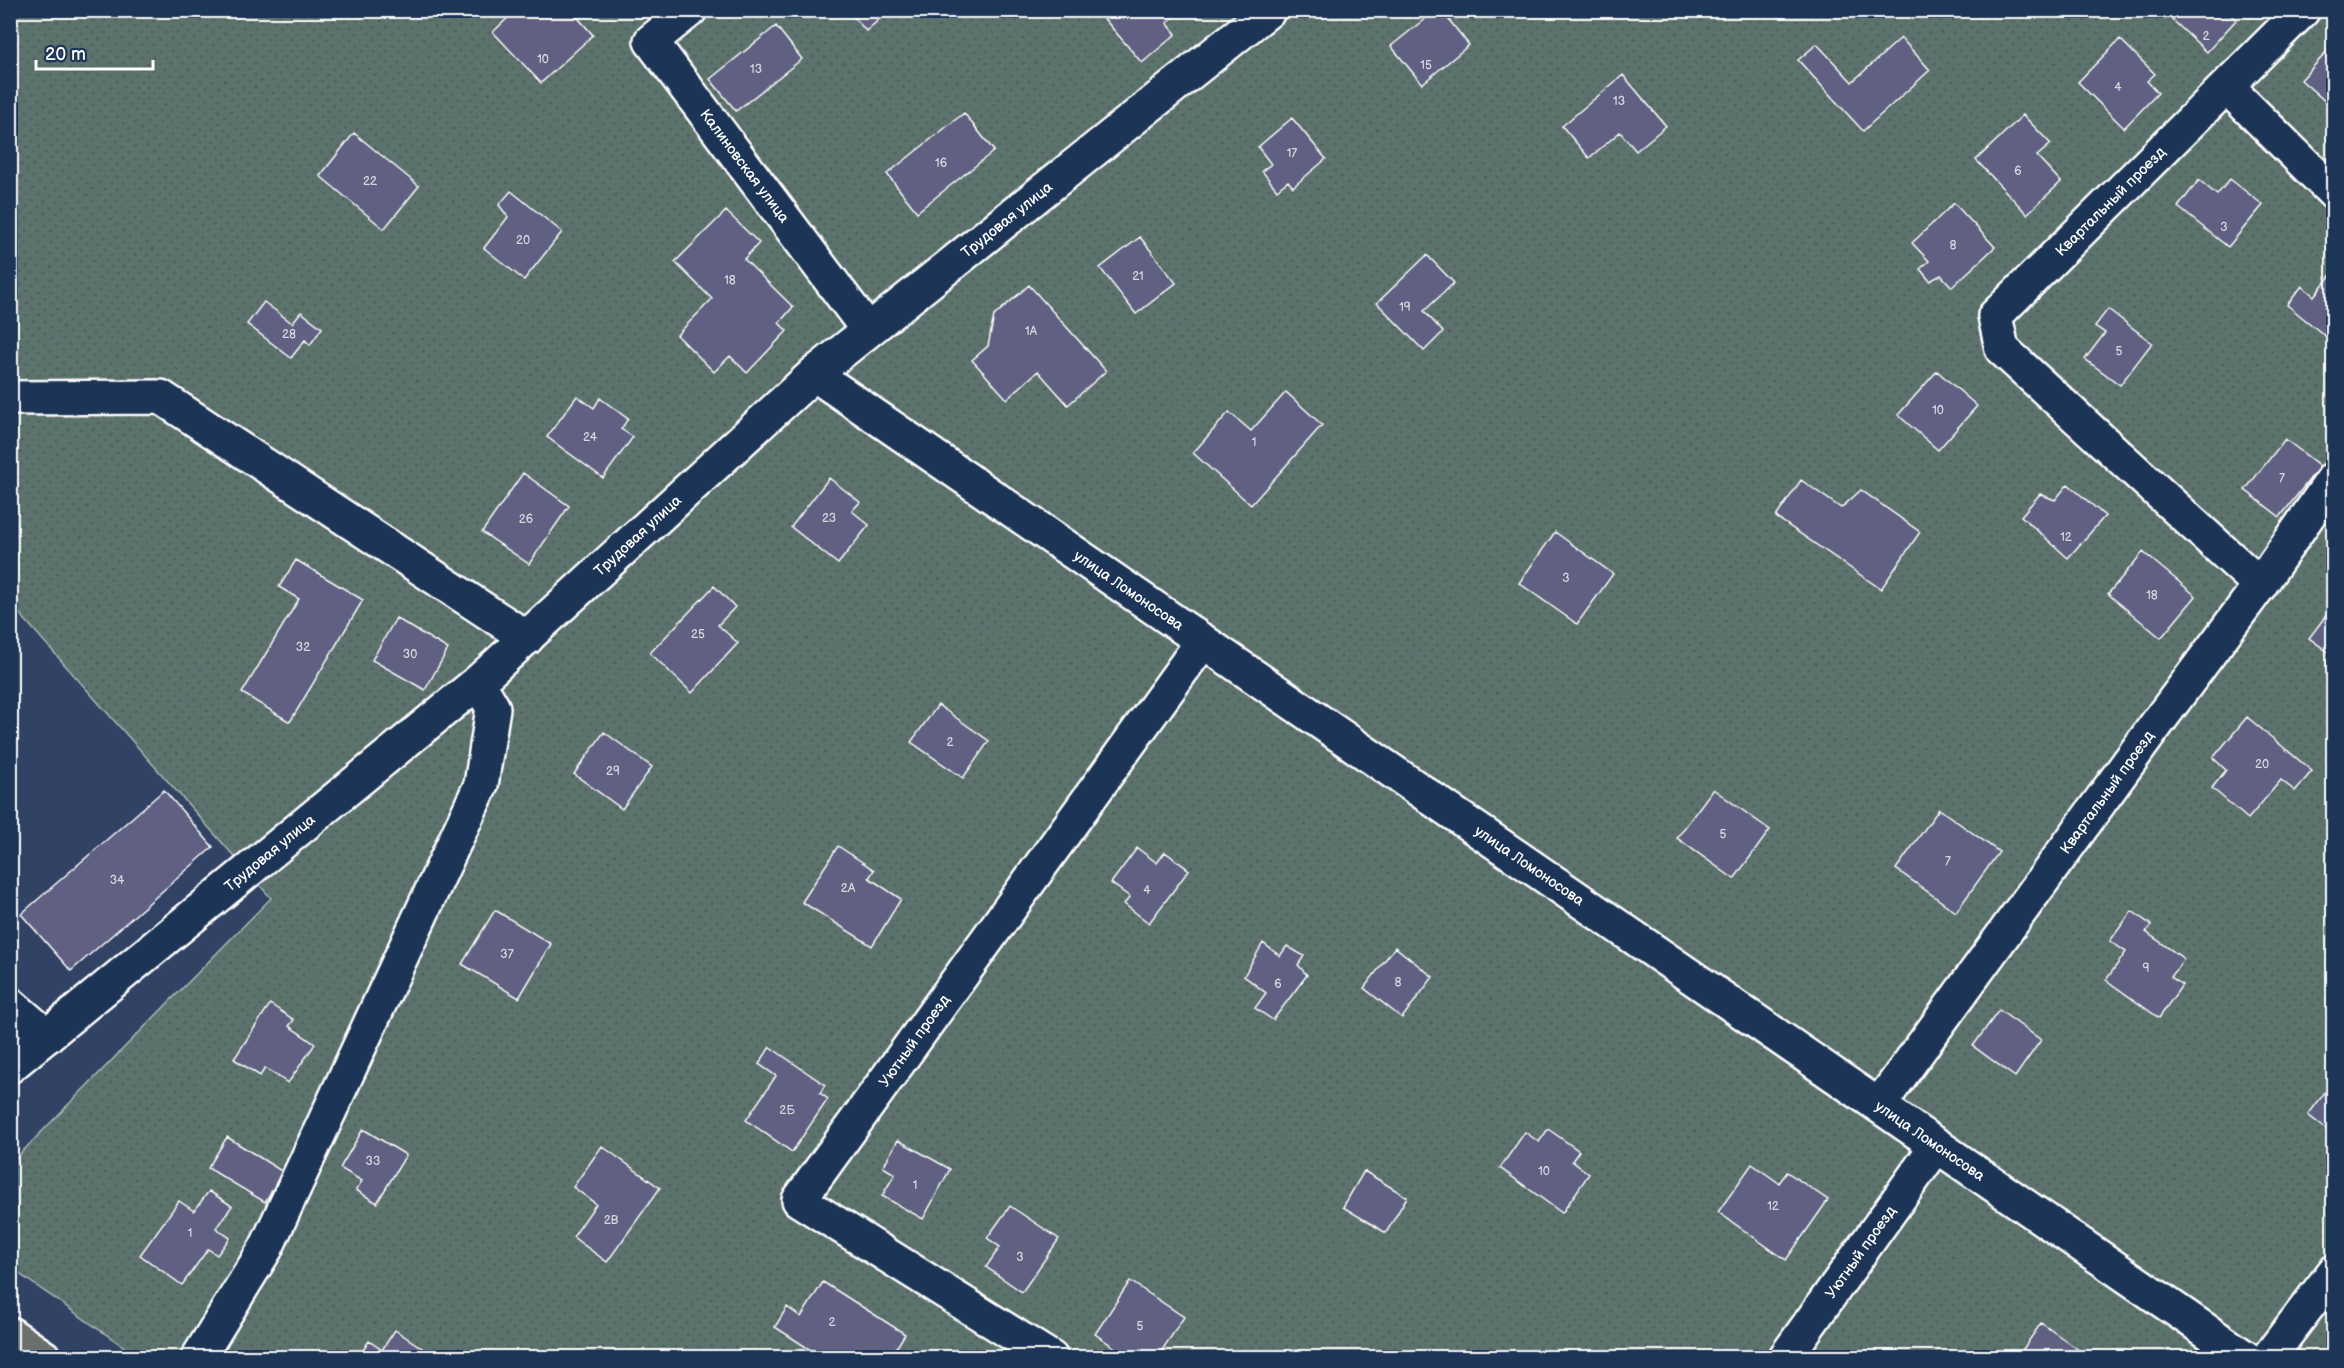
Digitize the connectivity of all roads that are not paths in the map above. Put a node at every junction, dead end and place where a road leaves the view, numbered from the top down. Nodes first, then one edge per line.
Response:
1 (690, 10) edge
2 (1269, 10) edge
3 (2303, 10) edge
4 (2227, 87) junction
5 (2334, 193) edge
6 (868, 330) junction
7 (814, 374) junction
8 (10, 398) edge
9 (2334, 478) edge
10 (2260, 585) junction
11 (527, 638) junction
12 (1203, 641) junction
13 (478, 682) junction
14 (10, 1004) edge
15 (47, 1036) junction
16 (10, 1066) edge
17 (1879, 1105) junction
18 (1937, 1145) junction
19 (2334, 1272) edge
20 (10, 1334) edge
21 (45, 1358) edge
22 (198, 1358) edge
23 (1051, 1358) edge
24 (1785, 1358) edge
25 (2246, 1358) edge
26 (2268, 1358) edge

1 - 6 street, Калиновская улица
2 - 6 street, Трудовая улица
3 - 4 street, Квартальный проезд
4 - 5 street
4 - 10 street, Квартальный проезд
6 - 7 street, Трудовая улица
7 - 11 street, Трудовая улица
7 - 12 street, улица Ломоносова
8 - 11 street
9 - 10 street, Квартальный проезд
10 - 17 street, Квартальный проезд
11 - 13 street, Трудовая улица
12 - 17 street, улица Ломоносова
12 - 23 street, Уютный проезд
13 - 15 street, Трудовая улица
13 - 22 street
14 - 15 street
15 - 16 street, Трудовая улица
17 - 18 street, улица Ломоносова
18 - 24 street, Уютный проезд
18 - 25 street, улица Ломоносова
19 - 26 street
20 - 21 main road

